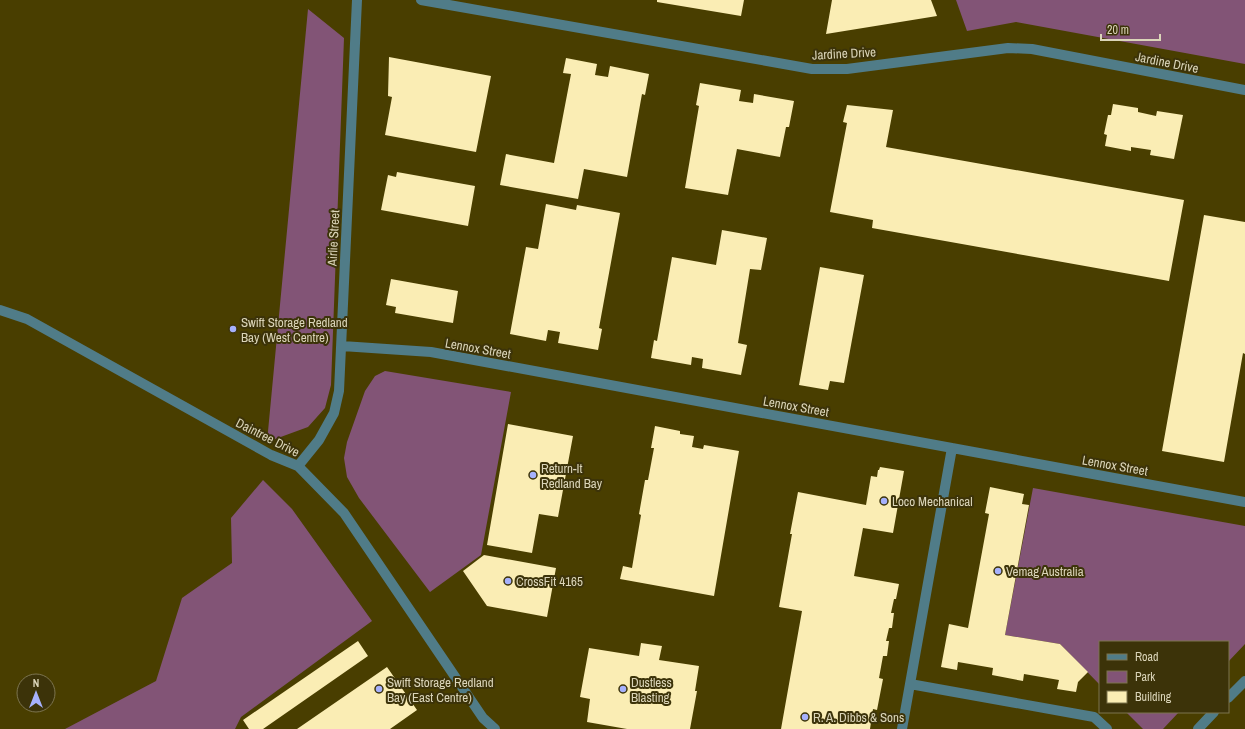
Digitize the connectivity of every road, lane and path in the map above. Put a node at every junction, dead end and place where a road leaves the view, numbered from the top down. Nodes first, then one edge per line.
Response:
1 (357, 0) edge
2 (421, 0) edge
3 (1245, 90) edge
4 (0, 310) edge
5 (342, 346) junction
6 (952, 448) junction
7 (298, 466) junction
8 (1245, 502) edge
9 (1245, 681) edge
10 (910, 684) junction
11 (1229, 697) edge
12 (1213, 713) edge
13 (495, 729) edge
14 (902, 729) edge
15 (1107, 729) edge
16 (1198, 729) edge

1 - 5 street, Airlie Street
2 - 3 street, Jardine Drive
4 - 7 street, Daintree Drive
5 - 6 street, Lennox Street
5 - 7 street, Airlie Street
6 - 8 street, Lennox Street
6 - 10 street
7 - 13 street, Daintree Drive
9 - 11 street
10 - 14 street
10 - 15 street
12 - 16 street

